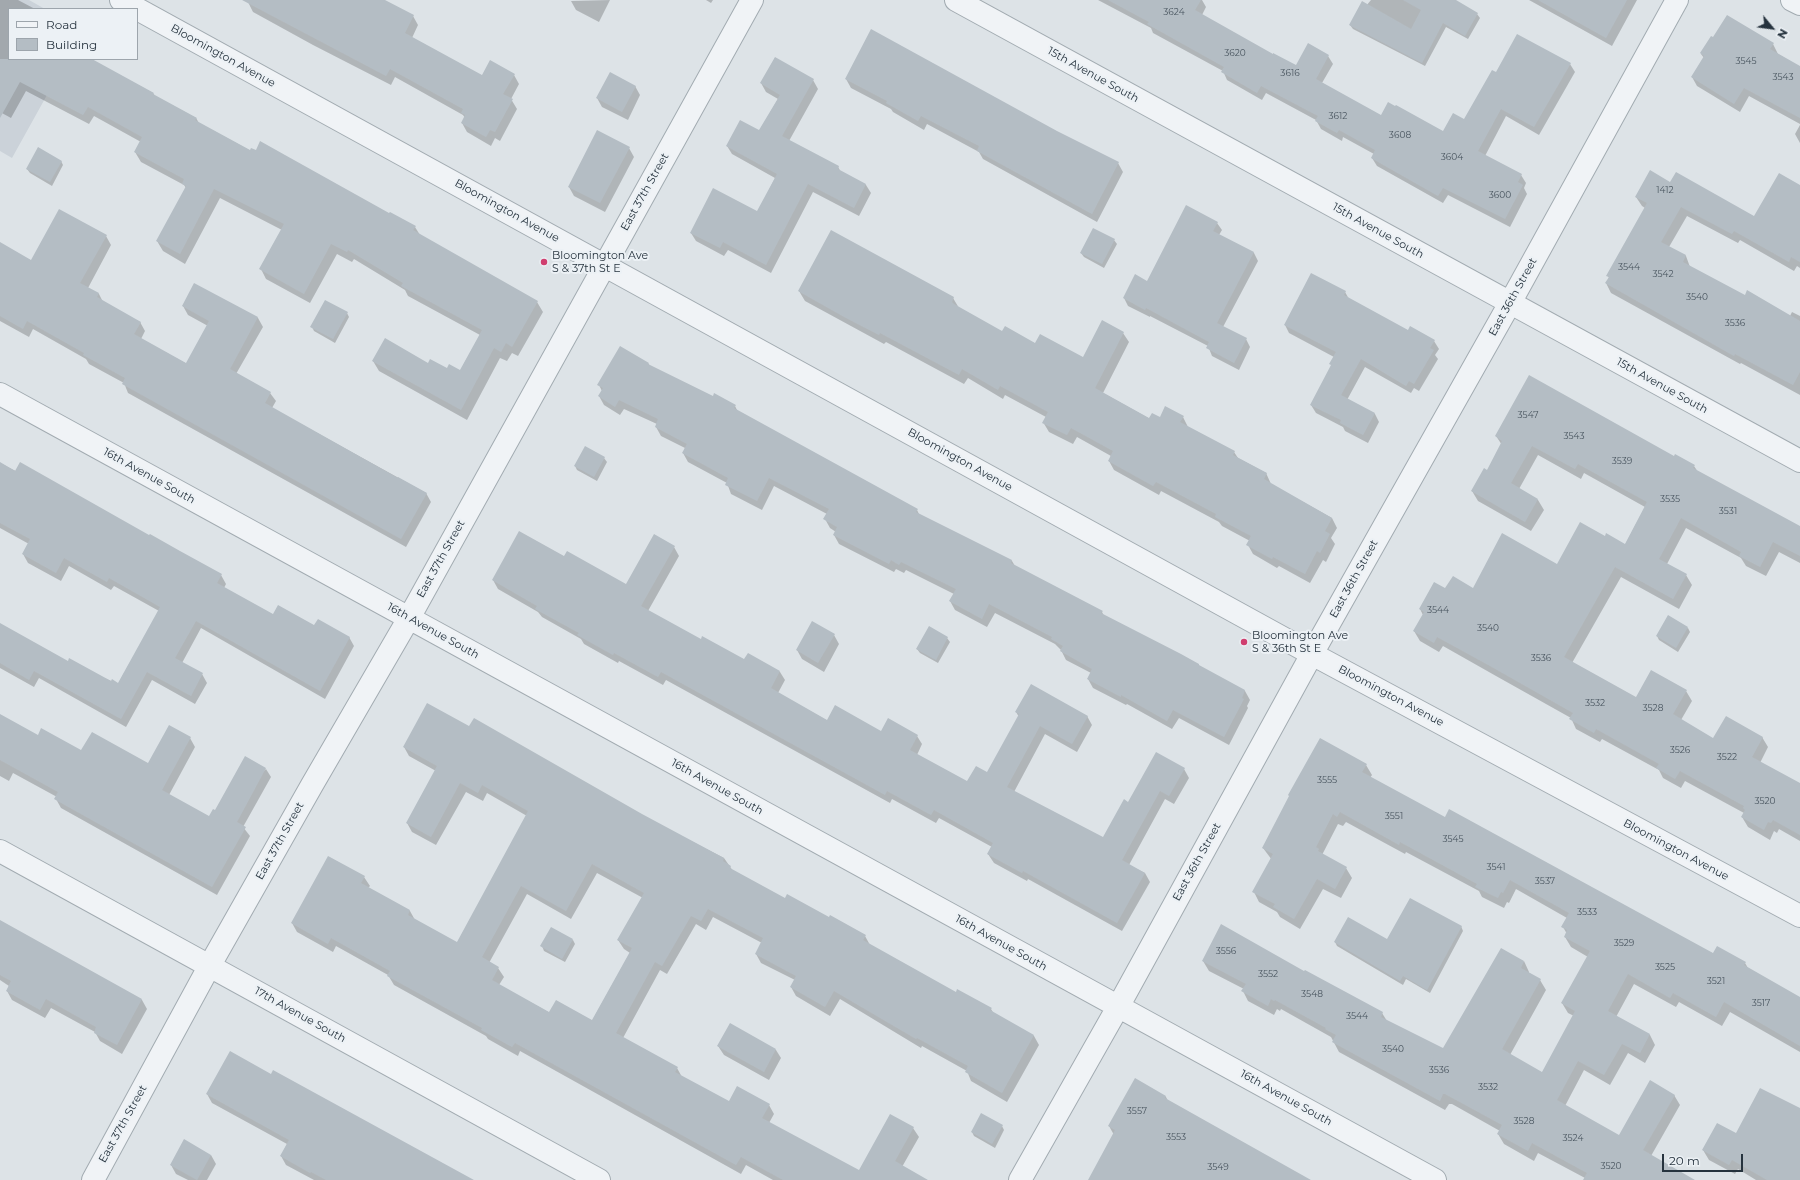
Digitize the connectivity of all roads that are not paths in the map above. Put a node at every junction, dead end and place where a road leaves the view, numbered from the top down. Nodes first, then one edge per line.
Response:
1 (121, 0) edge
2 (752, 0) edge
3 (956, 0) edge
4 (1677, 0) edge
5 (1792, 0) edge
6 (1800, 4) edge
7 (136, 8) edge
8 (138, 9) edge
9 (605, 265) junction
10 (1510, 303) junction
11 (0, 394) edge
12 (1800, 461) edge
13 (409, 618) junction
14 (1312, 654) junction
15 (0, 851) edge
16 (1800, 916) edge
17 (210, 965) junction
18 (1118, 1007) junction
19 (93, 1180) edge
20 (600, 1180) edge
21 (1020, 1180) edge
22 (1435, 1180) edge

1 - 7 street, Bloomington Avenue
2 - 9 street, East 37th Street
3 - 10 street, 15th Avenue South
4 - 10 street, East 36th Street
5 - 6 street
8 - 9 street, Bloomington Avenue
9 - 13 street, East 37th Street
9 - 14 street, Bloomington Avenue
10 - 12 street, 15th Avenue South
10 - 14 street, East 36th Street
11 - 13 street, 16th Avenue South
13 - 17 street, East 37th Street
13 - 18 street, 16th Avenue South
14 - 16 street, Bloomington Avenue
14 - 18 street, East 36th Street
15 - 17 street, 17th Avenue South
17 - 19 street, East 37th Street
17 - 20 street, 17th Avenue South
18 - 21 street, East 36th Street
18 - 22 street, 16th Avenue South

